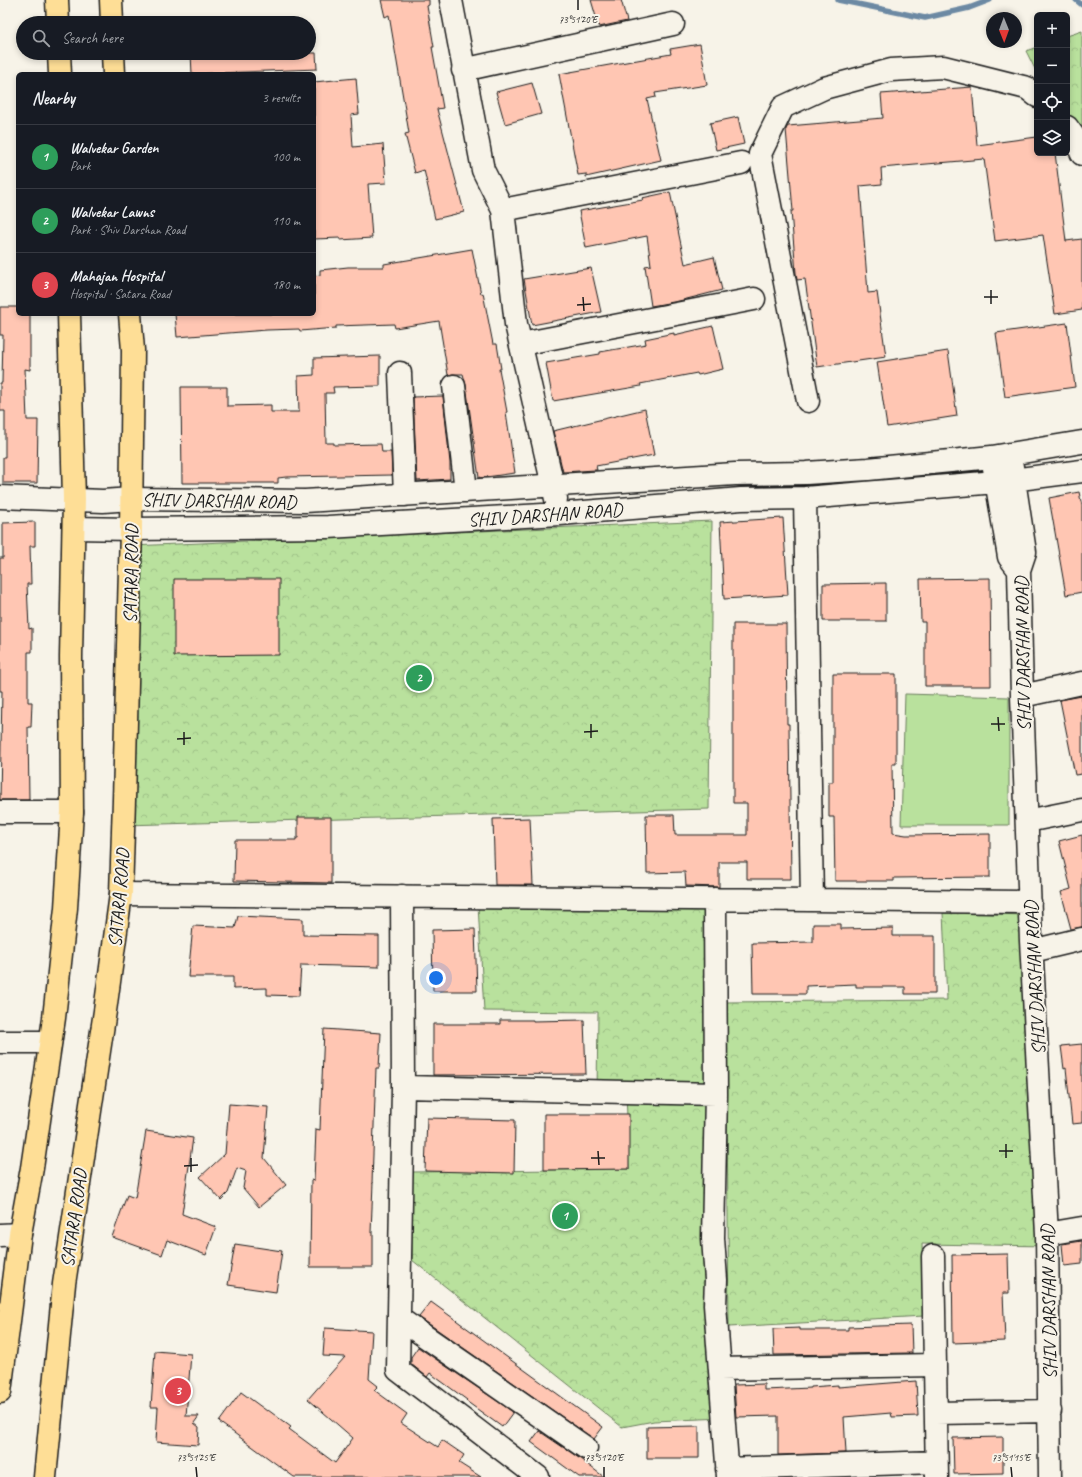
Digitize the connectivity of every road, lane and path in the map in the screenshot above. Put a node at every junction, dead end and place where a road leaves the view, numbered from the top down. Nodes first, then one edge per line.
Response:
1 (57, 0) edge
2 (111, 0) edge
3 (451, 0) edge
4 (58, 16) edge
5 (112, 16) edge
6 (673, 24) dead end
7 (59, 60) edge
8 (113, 60) edge
9 (463, 70) junction
10 (60, 72) edge
11 (114, 72) edge
12 (1034, 94) edge
13 (1070, 131) edge
14 (1082, 154) edge
15 (741, 163) dead end
16 (503, 210) junction
17 (754, 299) dead end
18 (69, 316) edge
19 (130, 316) edge
20 (521, 344) junction
21 (400, 373) dead end
22 (454, 386) dead end
23 (808, 401) dead end
24 (1082, 442) edge
25 (1001, 456) junction
26 (1082, 471) edge
27 (1005, 481) junction
28 (553, 485) junction
29 (466, 491) junction
30 (405, 495) junction
31 (0, 497) edge
32 (805, 498) junction
33 (74, 499) junction
34 (131, 499) junction
35 (560, 514) junction
36 (74, 528) junction
37 (131, 529) junction
38 (1082, 683) edge
39 (1022, 696) junction
40 (1082, 810) edge
41 (0, 812) edge
42 (72, 812) junction
43 (1027, 821) junction
44 (121, 894) junction
45 (402, 896) junction
46 (715, 899) junction
47 (812, 900) junction
48 (1030, 902) junction
49 (1082, 939) edge
50 (1032, 951) junction
51 (0, 1042) edge
52 (50, 1042) junction
53 (403, 1087) junction
54 (716, 1094) junction
55 (1082, 1228) edge
56 (1047, 1234) junction
57 (10, 1235) edge
58 (933, 1256) dead end
59 (400, 1319) junction
60 (4, 1329) edge
61 (935, 1366) junction
62 (720, 1369) junction
63 (0, 1392) edge
64 (1050, 1411) junction
65 (936, 1413) junction
66 (586, 1448) dead end
67 (936, 1470) edge
68 (728, 1473) edge
69 (45, 1477) edge
70 (538, 1477) edge
71 (1050, 1477) edge

1 - 4 highway
2 - 5 highway
3 - 9 street
6 - 9 street
7 - 10 highway
8 - 11 highway
9 - 16 street
12 - 23 street
13 - 14 street
15 - 16 street
16 - 20 street
17 - 20 street
18 - 33 highway
19 - 34 highway, SATARA ROAD
20 - 28 street
21 - 30 street
22 - 29 street
24 - 25 street, SHIV DARSHAN ROAD
25 - 27 street, SHIV DARSHAN ROAD
25 - 28 street, SHIV DARSHAN ROAD
26 - 27 street, SHIV DARSHAN ROAD
27 - 32 street, SHIV DARSHAN ROAD
27 - 39 street, SHIV DARSHAN ROAD
28 - 29 street, SHIV DARSHAN ROAD
28 - 35 street
29 - 30 street, SHIV DARSHAN ROAD
30 - 34 street, SHIV DARSHAN ROAD
31 - 33 street, SHIV DARSHAN ROAD
32 - 35 street, SHIV DARSHAN ROAD
32 - 47 street
33 - 34 street, SHIV DARSHAN ROAD
33 - 36 highway
34 - 37 highway, SATARA ROAD
35 - 37 street, SHIV DARSHAN ROAD
36 - 37 street, SHIV DARSHAN ROAD
36 - 42 highway
37 - 44 highway, SATARA ROAD
38 - 39 street
39 - 43 street, SHIV DARSHAN ROAD
40 - 43 street
41 - 42 street
42 - 52 highway
43 - 48 street, SHIV DARSHAN ROAD
44 - 45 street
44 - 69 highway, SATARA ROAD
45 - 46 street
45 - 53 street
46 - 47 street
46 - 54 street
47 - 48 street
48 - 50 street, SHIV DARSHAN ROAD
49 - 50 street
50 - 56 street, SHIV DARSHAN ROAD
51 - 52 street
52 - 57 highway
53 - 54 street
53 - 59 street
54 - 62 street
55 - 56 street
56 - 64 street, SHIV DARSHAN ROAD
57 - 60 highway
58 - 61 street
59 - 66 street
59 - 70 street
60 - 63 highway
61 - 62 street
61 - 65 street
62 - 68 street
64 - 65 street
64 - 71 street, SHIV DARSHAN ROAD
65 - 67 street
67 - 68 street

